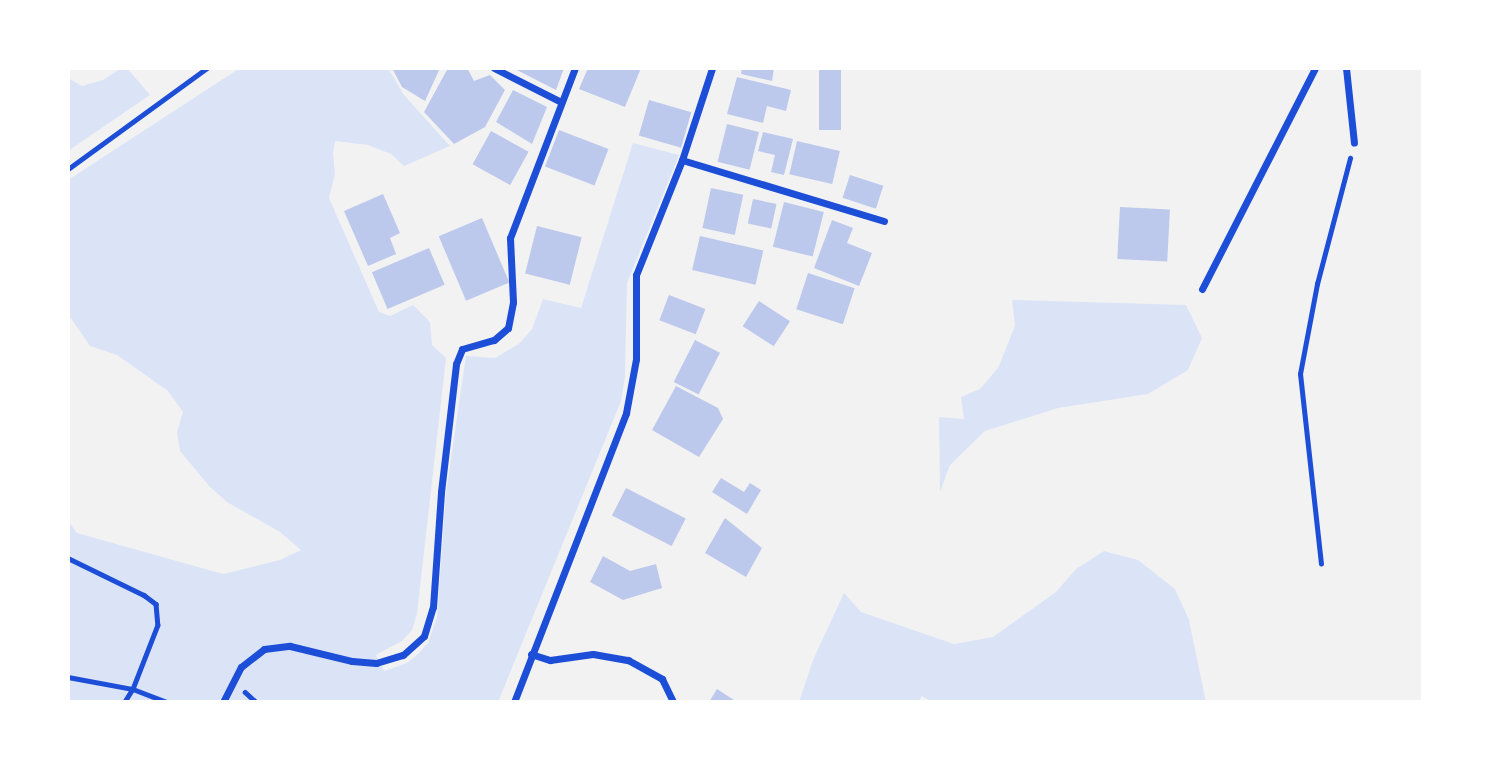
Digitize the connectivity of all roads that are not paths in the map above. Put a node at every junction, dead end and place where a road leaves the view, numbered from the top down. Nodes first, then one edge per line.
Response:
1 (494, 68) edge
2 (575, 68) edge
3 (712, 68) edge
4 (1315, 68) edge
5 (1346, 68) edge
6 (561, 102) junction
7 (1354, 143) road end
8 (682, 160) junction
9 (884, 221) dead end
10 (1202, 289) dead end
11 (531, 654) junction
12 (223, 702) edge
13 (513, 702) edge
14 (673, 702) edge

1 - 6 street
2 - 6 street
3 - 8 street
4 - 10 street
5 - 7 street
6 - 12 street
8 - 9 street
8 - 11 street
11 - 13 street
11 - 14 street

